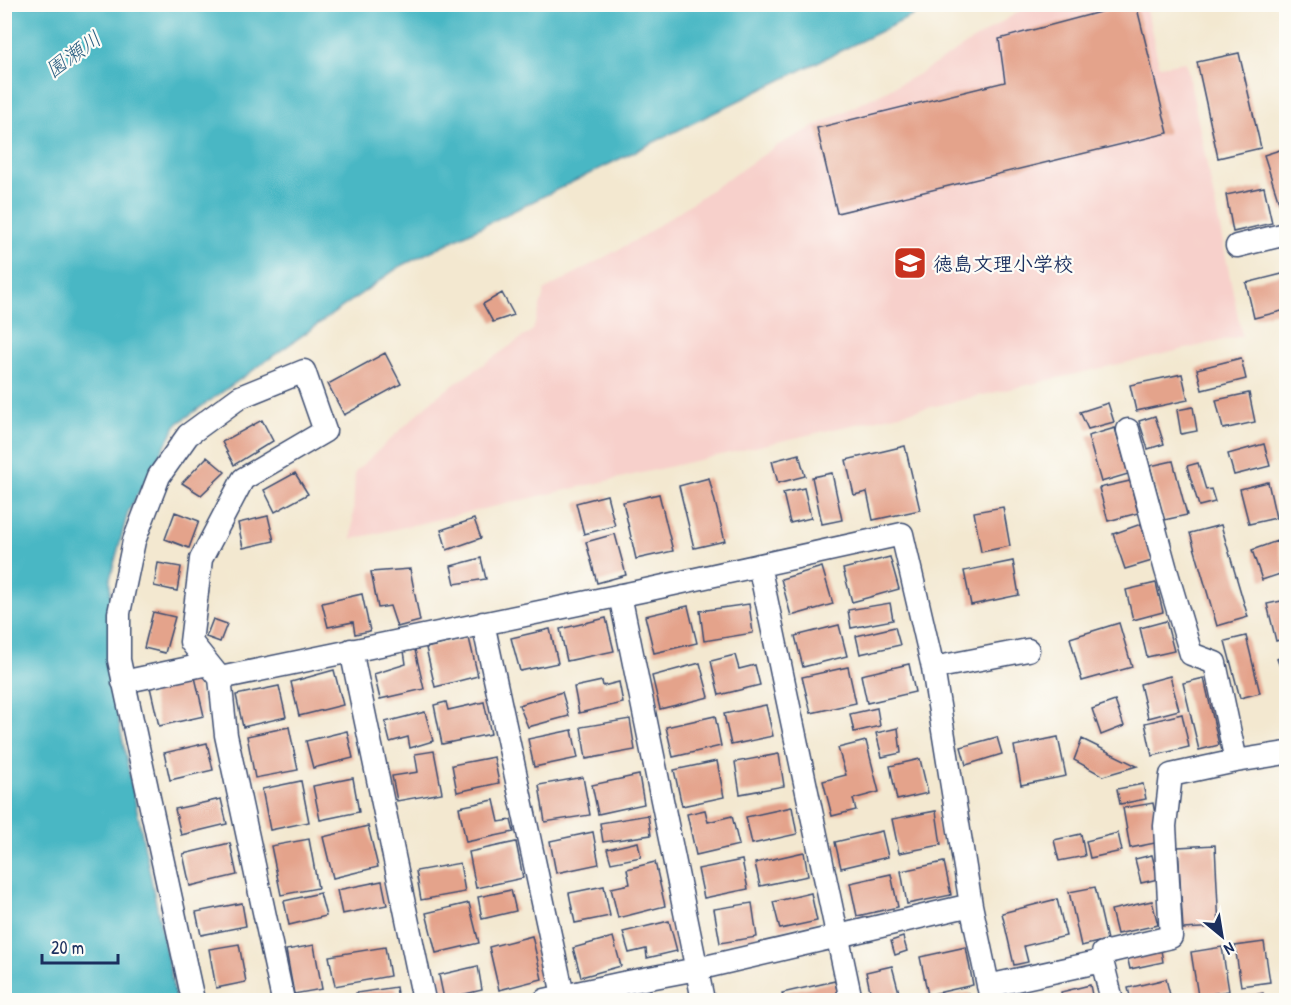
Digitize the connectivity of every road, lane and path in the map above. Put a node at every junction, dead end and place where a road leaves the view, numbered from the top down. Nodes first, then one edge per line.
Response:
1 (1287, 234) edge
2 (1237, 246) dead end
3 (1128, 430) dead end
4 (759, 565) junction
5 (620, 595) junction
6 (483, 623) junction
7 (351, 650) junction
8 (1028, 650) dead end
9 (933, 668) junction
10 (214, 671) junction
11 (123, 682) junction
12 (1287, 753) edge
13 (1236, 761) junction
14 (971, 905) junction
15 (838, 936) junction
16 (1102, 961) junction
17 (697, 969) junction
18 (989, 993) edge
19 (557, 999) edge
20 (193, 1000) edge
21 (283, 1000) edge
22 (424, 1000) edge
23 (703, 1000) edge
24 (851, 1000) edge
25 (1112, 1000) edge

1 - 2 street
3 - 13 street
4 - 5 street
4 - 9 street
4 - 15 street
5 - 6 street
5 - 17 street
6 - 7 street
6 - 19 street
7 - 10 street
7 - 22 street
8 - 9 street
9 - 14 street
10 - 11 street
10 - 11 street
10 - 21 street
11 - 20 street
12 - 13 street
13 - 16 street
14 - 15 street
14 - 18 street
15 - 17 street
15 - 24 street
16 - 18 street
16 - 25 street
17 - 19 street
17 - 23 street

